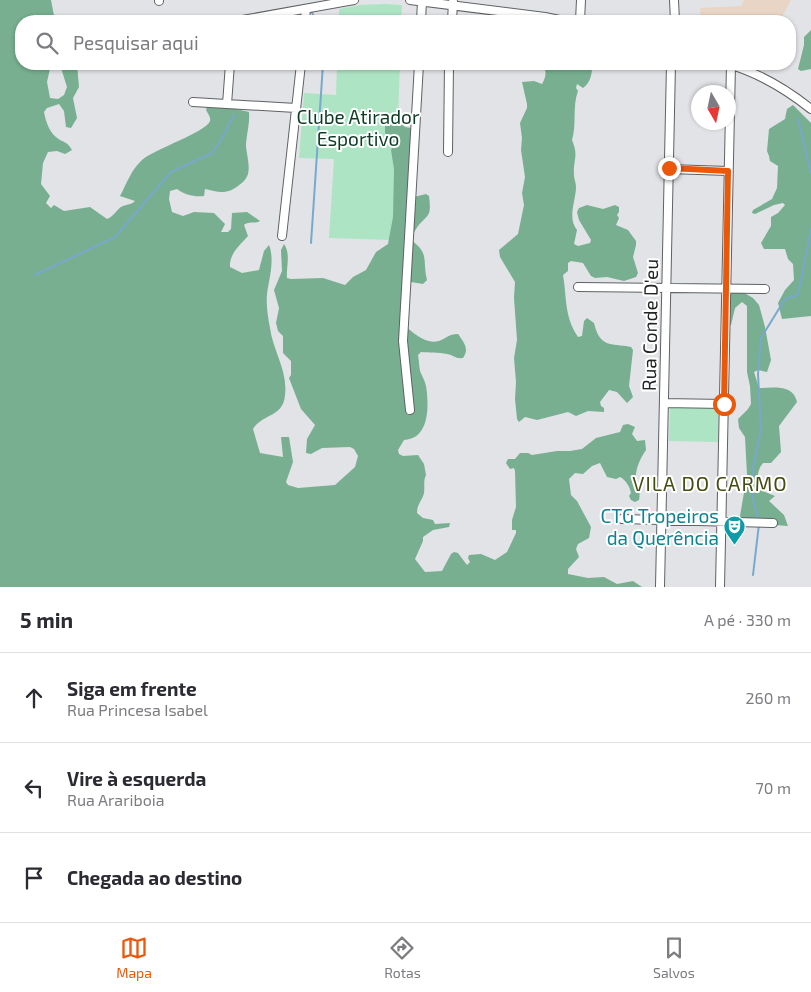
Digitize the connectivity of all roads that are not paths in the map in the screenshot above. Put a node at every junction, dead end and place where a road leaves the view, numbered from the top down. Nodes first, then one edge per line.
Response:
1 (354, 0) edge
2 (410, 0) edge
3 (581, 0) edge
4 (674, 0) edge
5 (422, 1) junction
6 (453, 3) edge
7 (306, 9) junction
8 (272, 15) edge
9 (306, 15) edge
10 (421, 15) edge
11 (532, 15) edge
12 (580, 15) edge
13 (675, 15) edge
14 (230, 70) edge
15 (300, 70) edge
16 (419, 70) edge
17 (449, 70) edge
18 (671, 70) edge
19 (729, 70) edge
20 (748, 70) edge
21 (193, 102) dead end
22 (227, 104) junction
23 (296, 108) junction
24 (811, 109) edge
25 (448, 152) dead end
26 (669, 168) junction
27 (728, 171) junction
28 (282, 236) dead end
29 (578, 287) dead end
30 (667, 288) junction
31 (727, 288) junction
32 (765, 289) dead end
33 (664, 403) junction
34 (724, 404) junction
35 (410, 410) dead end
36 (622, 519) dead end
37 (661, 520) junction
38 (722, 522) junction
39 (773, 523) dead end
40 (660, 587) edge
41 (720, 587) edge

1 - 7 street
2 - 5 street
3 - 12 street
4 - 13 street
5 - 6 street
5 - 10 street
6 - 11 street
7 - 8 street
7 - 9 street
14 - 22 street
15 - 23 street
16 - 35 street
17 - 25 street
18 - 26 street, Rua Conde D'eu
19 - 27 street
20 - 24 street
21 - 22 street
22 - 23 street
23 - 28 street
26 - 27 street
26 - 30 street, Rua Conde D'eu
27 - 31 street
29 - 30 street
30 - 31 street
30 - 33 street, Rua Conde D'eu
31 - 32 street
31 - 34 street
33 - 34 street
33 - 37 street, Rua Conde D'eu
34 - 38 street
36 - 37 street
37 - 38 street
37 - 40 street, Rua Conde D'eu
38 - 39 street
38 - 41 street

